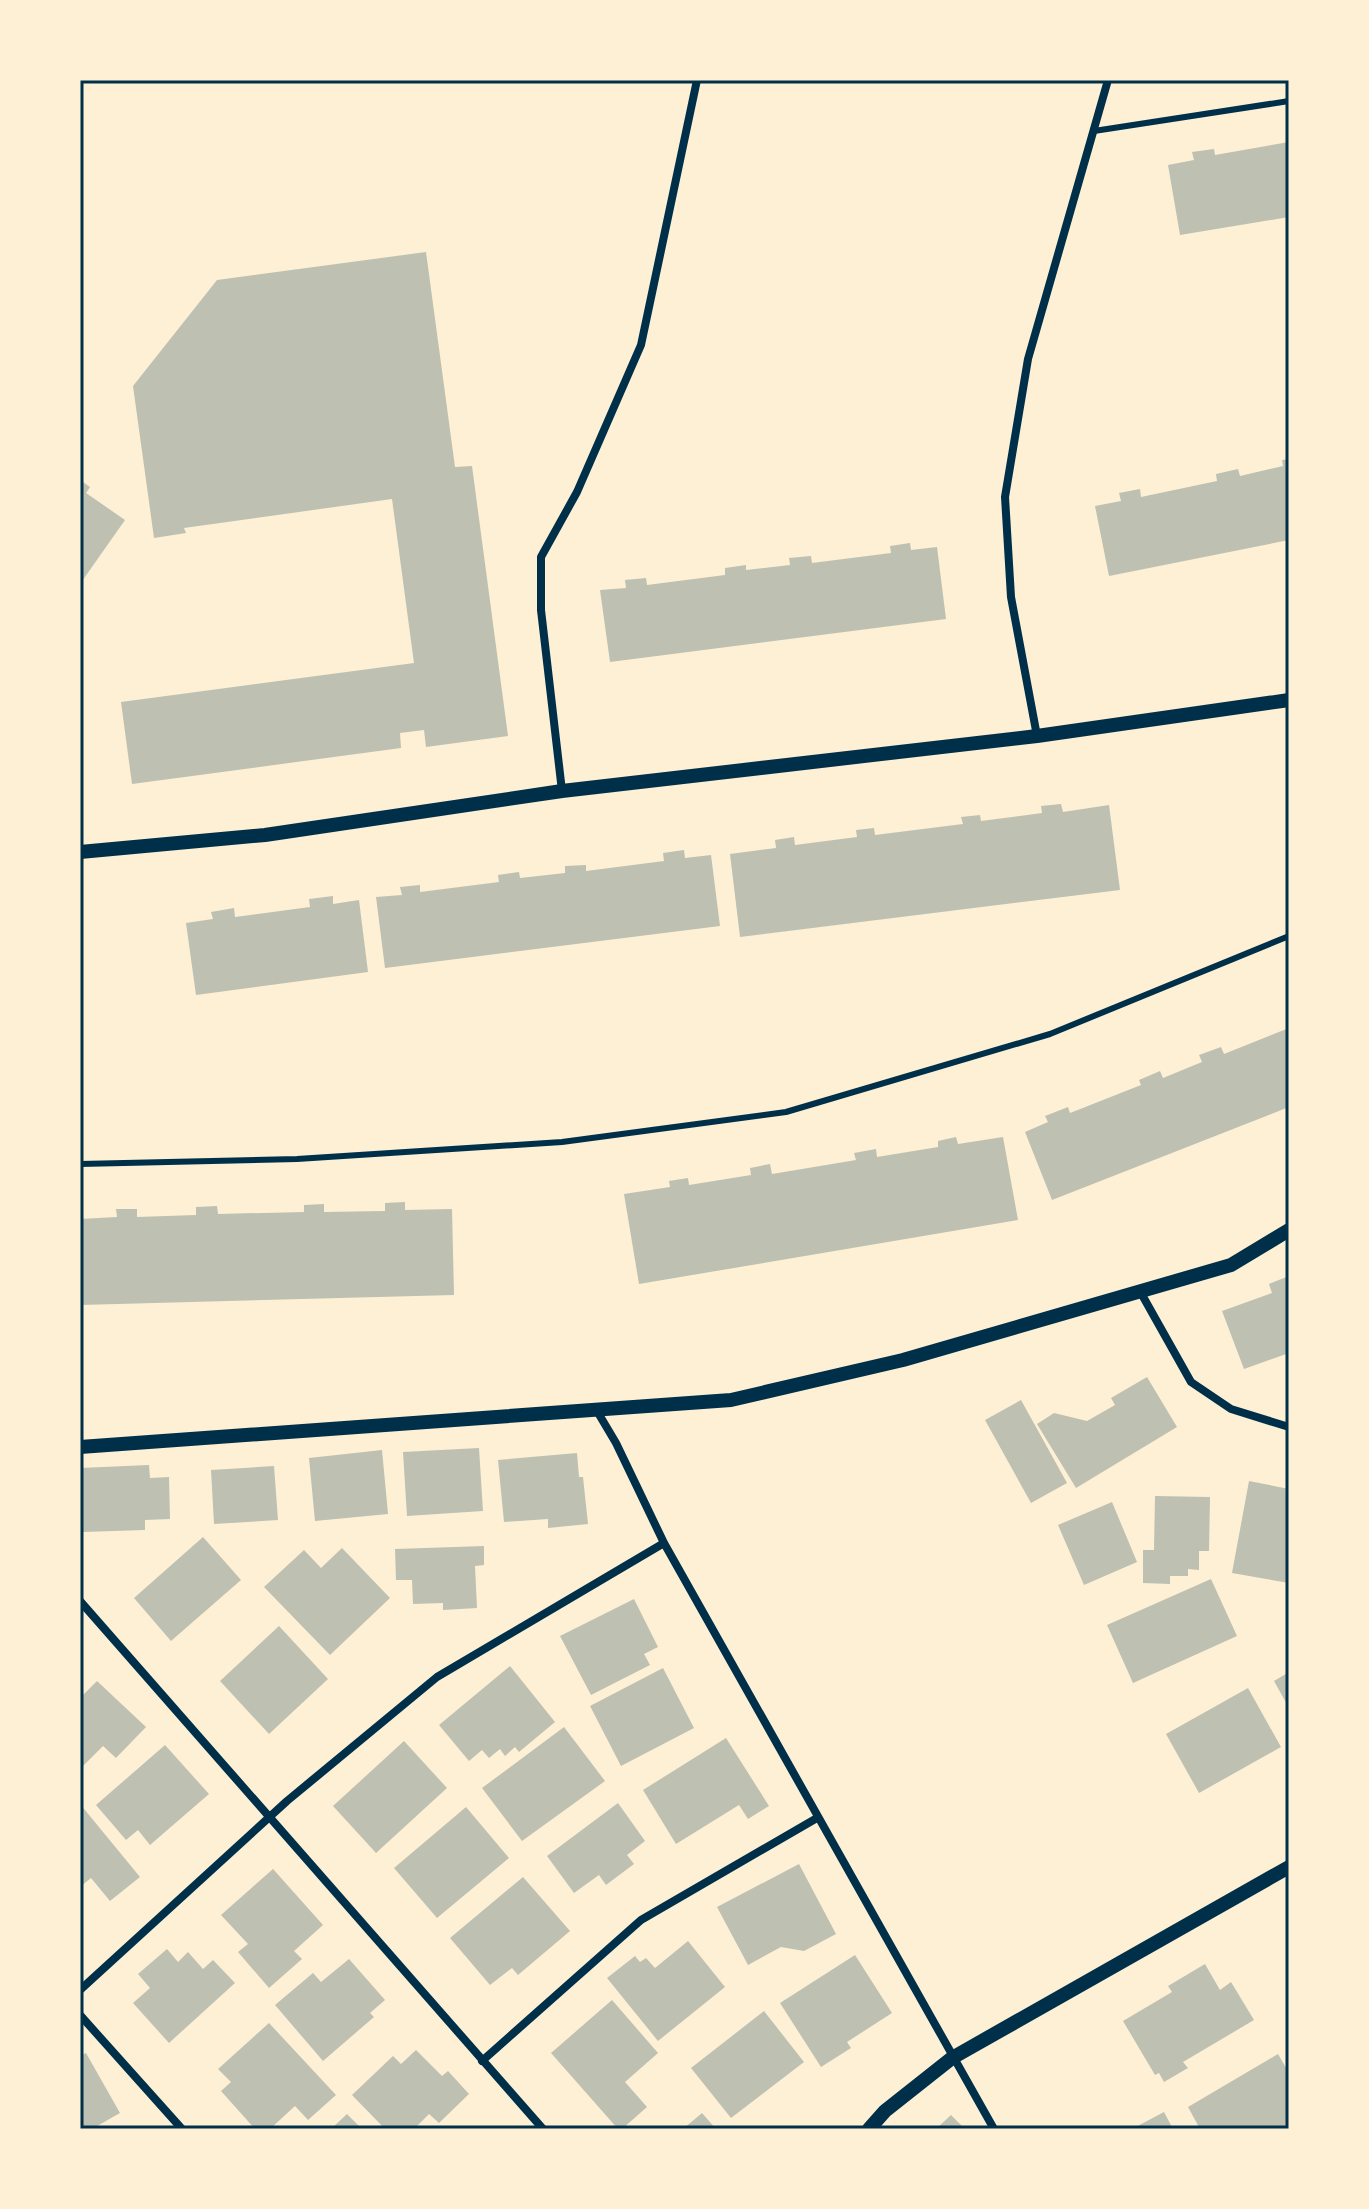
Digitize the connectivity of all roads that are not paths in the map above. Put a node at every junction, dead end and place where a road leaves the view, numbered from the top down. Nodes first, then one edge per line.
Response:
1 (697, 80) edge
2 (1108, 80) edge
3 (1289, 101) edge
4 (1094, 131) junction
5 (1289, 700) edge
6 (1037, 736) junction
7 (562, 791) junction
8 (80, 852) edge
9 (1289, 936) edge
10 (80, 1164) edge
11 (1289, 1230) edge
12 (1141, 1293) junction
13 (597, 1411) junction
14 (1289, 1427) edge
15 (80, 1447) edge
16 (664, 1543) junction
17 (80, 1601) edge
18 (269, 1818) junction
19 (817, 1818) junction
20 (1289, 1867) edge
21 (80, 1990) edge
22 (80, 2015) edge
23 (952, 2058) junction
24 (482, 2061) junction
25 (182, 2129) edge
26 (543, 2129) edge
27 (869, 2129) edge
28 (994, 2129) edge

1 - 7 street
2 - 4 street
3 - 4 lane
4 - 6 street
5 - 6 street
6 - 7 street
7 - 8 street
9 - 10 lane
11 - 12 street
12 - 13 street
12 - 14 street
13 - 15 street
13 - 16 street
16 - 18 street
16 - 19 street
17 - 18 street
18 - 21 street
18 - 24 street
19 - 23 street
19 - 24 street
20 - 23 street
22 - 25 street
23 - 27 street
23 - 28 street
24 - 26 street

